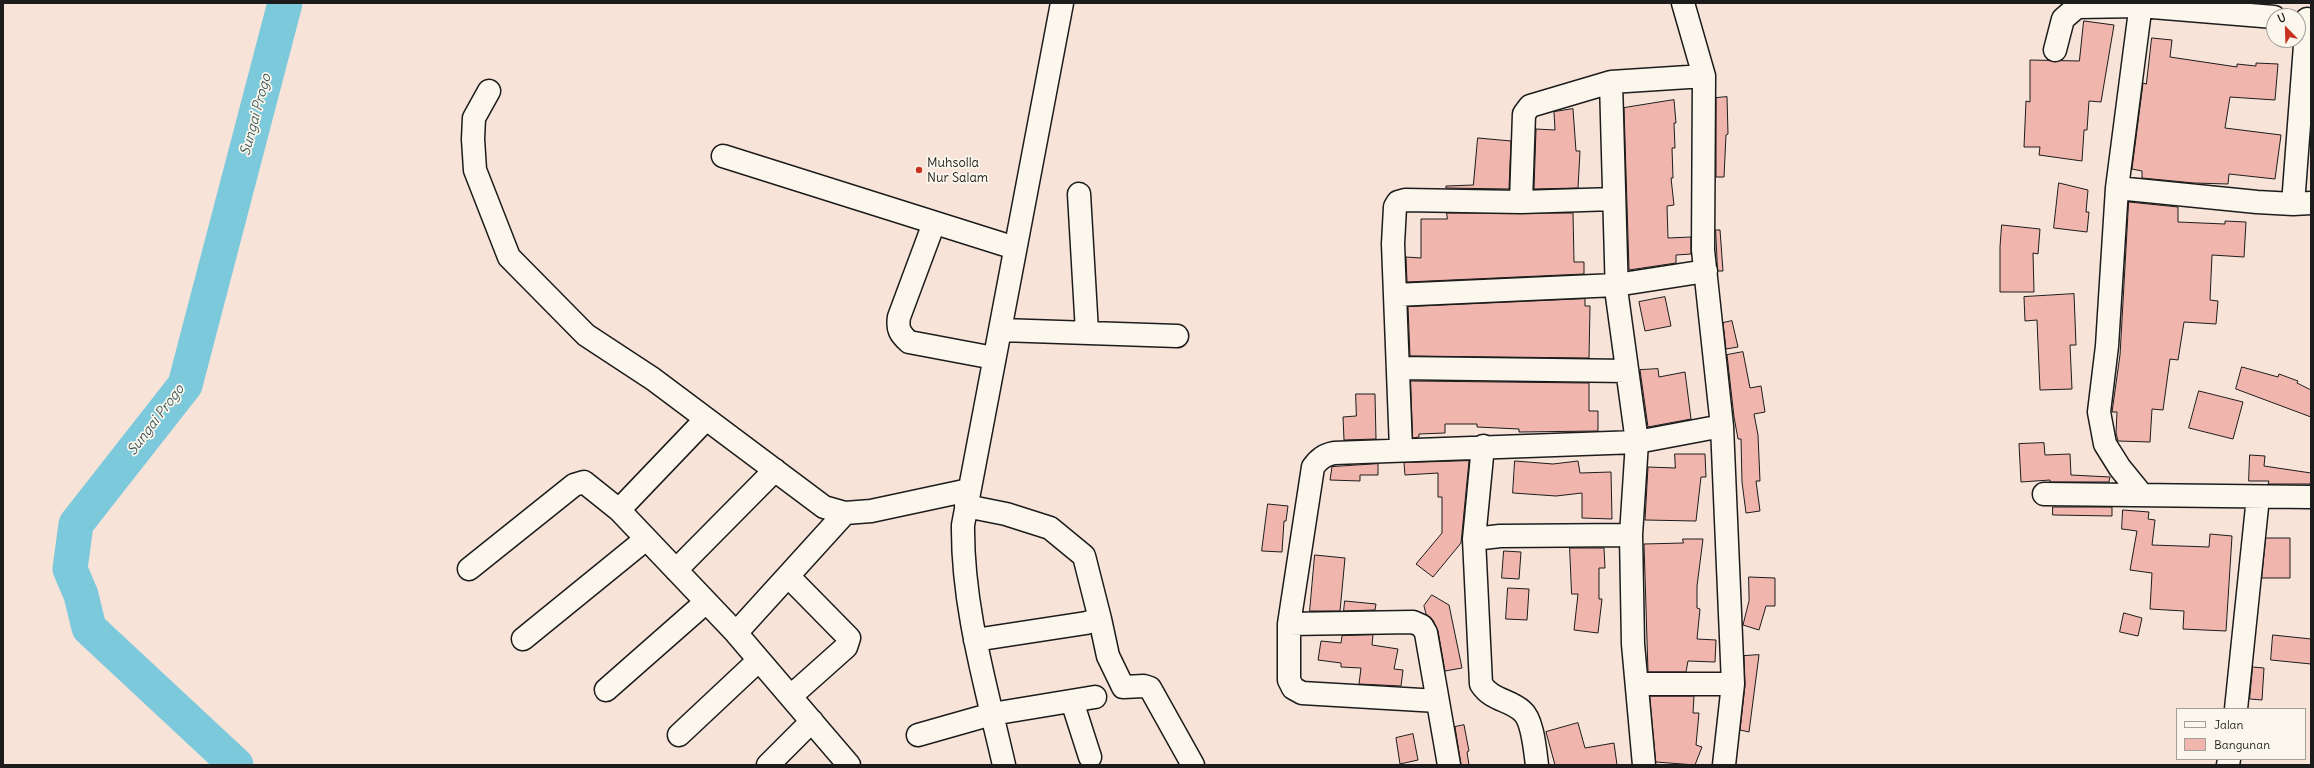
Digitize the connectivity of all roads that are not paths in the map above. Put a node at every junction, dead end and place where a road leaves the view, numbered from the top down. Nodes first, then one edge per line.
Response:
1 (1062, 3) edge
2 (1683, 3) edge
3 (2141, 5) edge
4 (2266, 16) edge
5 (2305, 48) edge
6 (2055, 50) dead end
7 (1704, 76) junction
8 (1611, 82) junction
9 (489, 91) dead end
10 (723, 156) dead end
11 (2117, 188) junction
12 (1079, 194) dead end
13 (1614, 199) junction
14 (1520, 202) junction
15 (2302, 203) edge
16 (934, 223) junction
17 (1014, 248) junction
18 (1706, 271) junction
19 (1616, 285) junction
20 (1395, 294) junction
21 (1001, 330) junction
22 (1087, 332) junction
23 (1177, 336) dead end
24 (994, 358) junction
25 (1398, 368) junction
26 (1627, 371) junction
27 (706, 419) junction
28 (1722, 426) junction
29 (1637, 442) junction
30 (1483, 446) junction
31 (1401, 449) junction
32 (775, 470) junction
33 (2044, 494) dead end
34 (2142, 495) junction
35 (2258, 497) junction
36 (2311, 497) edge
37 (968, 498) junction
38 (619, 510) junction
39 (845, 513) junction
40 (1631, 535) junction
41 (646, 539) junction
42 (1474, 539) junction
43 (469, 569) dead end
44 (676, 570) junction
45 (788, 576) junction
46 (706, 602) junction
47 (1100, 618) junction
48 (1289, 624) junction
49 (736, 633) junction
50 (523, 639) dead end
51 (975, 640) junction
52 (759, 660) junction
53 (1637, 684) junction
54 (1733, 684) junction
55 (606, 690) dead end
56 (791, 696) junction
57 (1095, 697) dead end
58 (1072, 701) junction
59 (1438, 702) junction
60 (2236, 708) edge
61 (992, 714) junction
62 (812, 721) junction
63 (679, 735) dead end
64 (918, 735) dead end
65 (1090, 757) dead end
66 (768, 765) edge
67 (849, 765) edge
68 (1004, 765) edge
69 (1193, 765) edge
70 (1449, 765) edge
71 (1538, 765) edge
72 (1644, 765) edge
73 (1724, 765) edge

1 - 17 street
2 - 7 street
3 - 4 street
3 - 6 street
3 - 11 street
5 - 15 street
7 - 8 street
7 - 18 street
8 - 13 street
8 - 14 street
9 - 27 street
10 - 16 street
11 - 15 street
11 - 34 street
12 - 22 street
13 - 14 street
13 - 19 street
14 - 20 street
16 - 17 street
16 - 24 street
17 - 21 street
18 - 19 street
18 - 28 street
19 - 20 street
19 - 26 street
20 - 25 street
21 - 22 street
21 - 24 street
22 - 23 street
24 - 37 street
25 - 26 street
25 - 31 street
26 - 29 street
27 - 32 street
27 - 38 street
28 - 29 street
28 - 54 street
29 - 30 street
29 - 40 street
30 - 31 street
30 - 42 street
31 - 48 street
32 - 39 street
32 - 44 street
33 - 34 street
34 - 35 street
35 - 36 street
35 - 60 street
37 - 39 street
37 - 47 street
37 - 51 street
38 - 41 street
38 - 43 street
39 - 45 street
40 - 42 street
40 - 53 street
41 - 44 street
41 - 50 street
42 - 71 street
44 - 46 street
45 - 49 street
45 - 56 street
46 - 49 street
46 - 55 street
47 - 51 street
47 - 69 street
48 - 59 street
48 - 59 street
49 - 52 street
51 - 61 street
52 - 56 street
52 - 63 street
53 - 54 street
53 - 72 street
54 - 73 street
56 - 62 street
57 - 58 street
58 - 61 street
58 - 65 street
59 - 70 street
61 - 64 street
61 - 68 street
62 - 66 street
62 - 67 street

